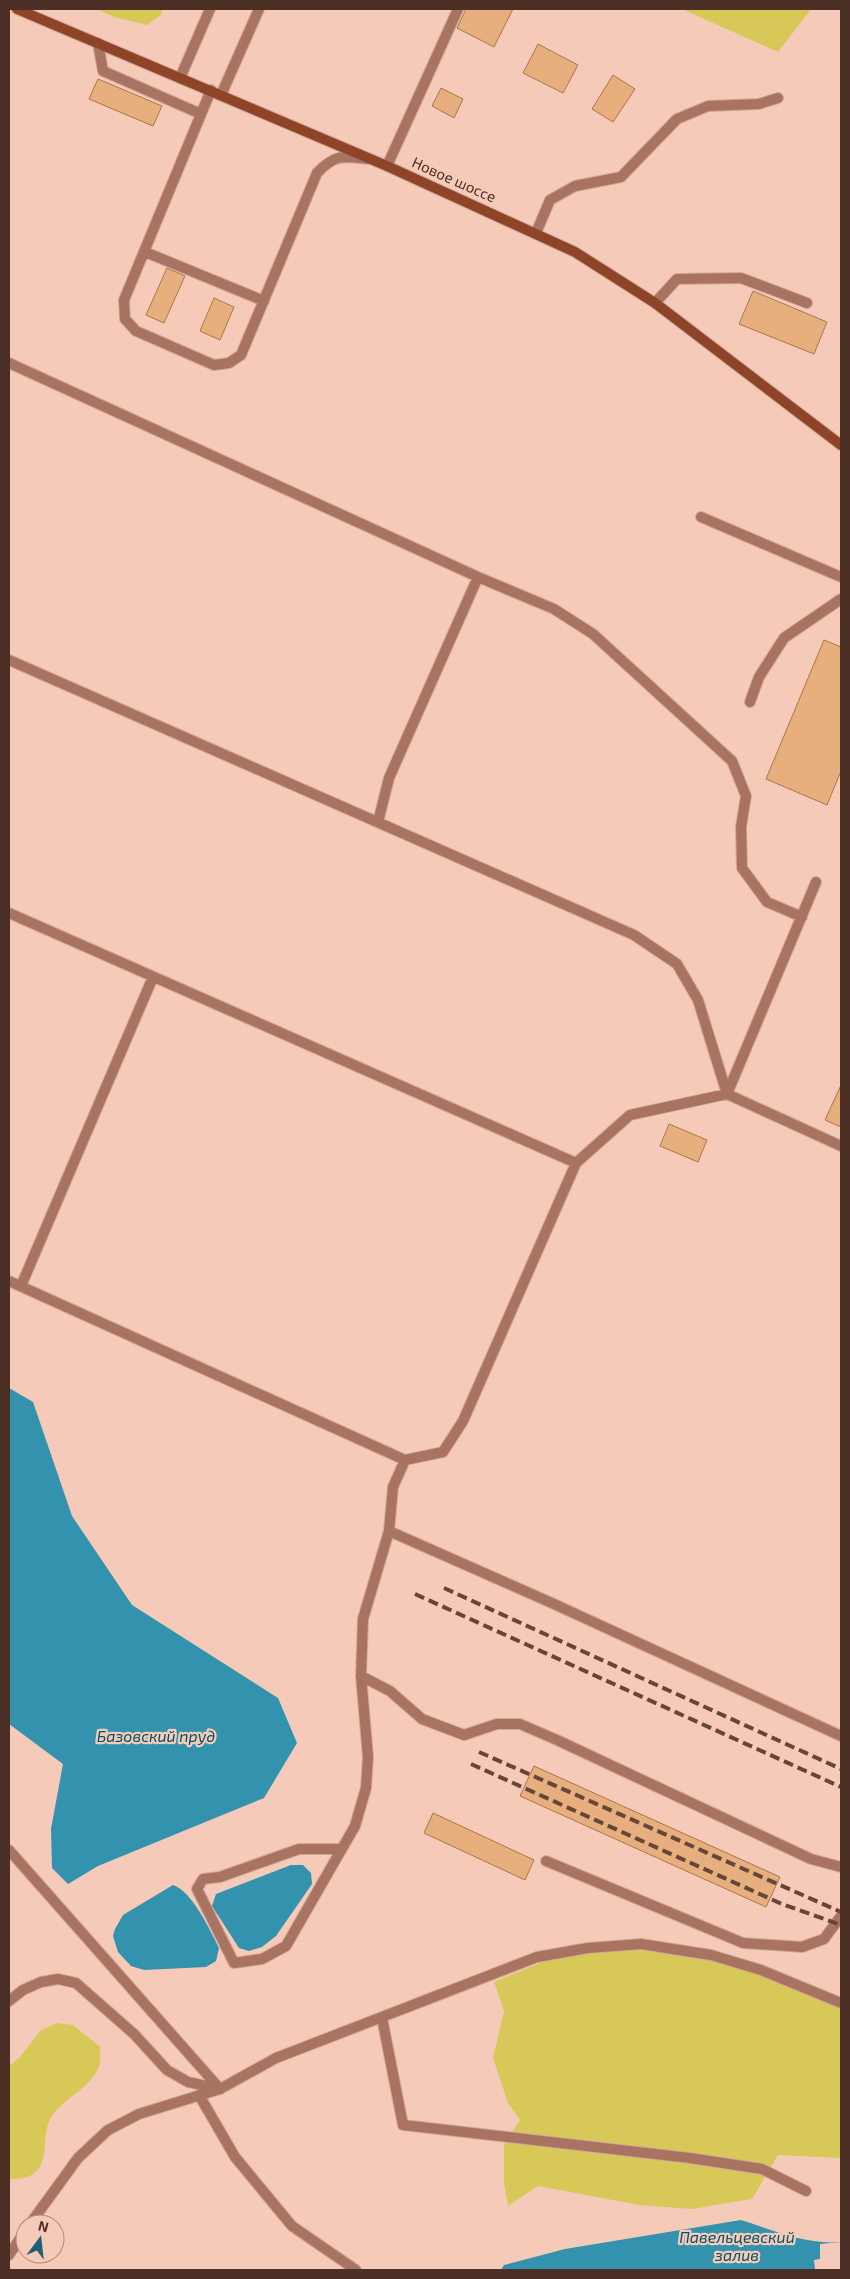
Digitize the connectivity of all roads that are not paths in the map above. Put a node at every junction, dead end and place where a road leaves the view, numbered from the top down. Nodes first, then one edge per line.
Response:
1 (17, 9) edge
2 (210, 9) edge
3 (259, 9) edge
4 (458, 9) edge
5 (98, 43) junction
6 (180, 78) junction
7 (211, 90) junction
8 (221, 95) junction
9 (778, 98) dead end
10 (201, 114) junction
11 (370, 160) junction
12 (387, 166) junction
13 (536, 233) junction
14 (145, 252) junction
15 (264, 301) junction
16 (807, 303) dead end
17 (655, 304) junction
18 (9, 363) edge
19 (841, 444) edge
20 (701, 516) dead end
21 (841, 577) edge
22 (478, 578) junction
23 (841, 599) edge
24 (9, 660) edge
25 (750, 702) dead end
26 (378, 822) junction
27 (816, 882) dead end
28 (9, 913) edge
29 (802, 917) junction
30 (153, 977) junction
31 (727, 1094) junction
32 (841, 1146) edge
33 (576, 1163) junction
34 (9, 1281) edge
35 (21, 1286) junction
36 (405, 1460) junction
37 (389, 1531) junction
38 (361, 1676) junction
39 (841, 1736) edge
40 (341, 1848) junction
41 (9, 1850) edge
42 (546, 1861) dead end
43 (841, 1867) edge
44 (841, 1916) edge
45 (9, 2001) edge
46 (841, 2003) edge
47 (382, 2018) junction
48 (220, 2089) junction
49 (199, 2095) junction
50 (806, 2191) dead end
51 (37, 2214) edge
52 (356, 2270) edge

1 - 5 main road, Новое шоссе
2 - 6 street
3 - 8 street
4 - 12 street
5 - 6 main road, Новое шоссе
5 - 10 street
6 - 7 main road, Новое шоссе
7 - 8 main road, Новое шоссе
7 - 10 street
8 - 11 main road, Новое шоссе
9 - 13 street
10 - 14 street
11 - 12 main road, Новое шоссе
11 - 15 street
12 - 13 main road, Новое шоссе
13 - 17 main road, Новое шоссе
14 - 15 street
14 - 15 street
16 - 17 street
17 - 19 main road, Новое шоссе
18 - 22 street
20 - 21 street
22 - 26 street
22 - 29 street
23 - 25 street
24 - 26 street
26 - 31 street
27 - 29 street
28 - 30 street
29 - 31 street
30 - 33 street
30 - 35 street
31 - 32 street
31 - 33 street
33 - 36 street
34 - 35 street
35 - 36 street
36 - 37 street
37 - 38 street
37 - 39 street
38 - 40 street
38 - 43 street
40 - 40 street
41 - 48 street
42 - 44 street
45 - 48 street
46 - 47 street
47 - 48 street
47 - 50 street
48 - 49 street
49 - 51 street
49 - 52 street

